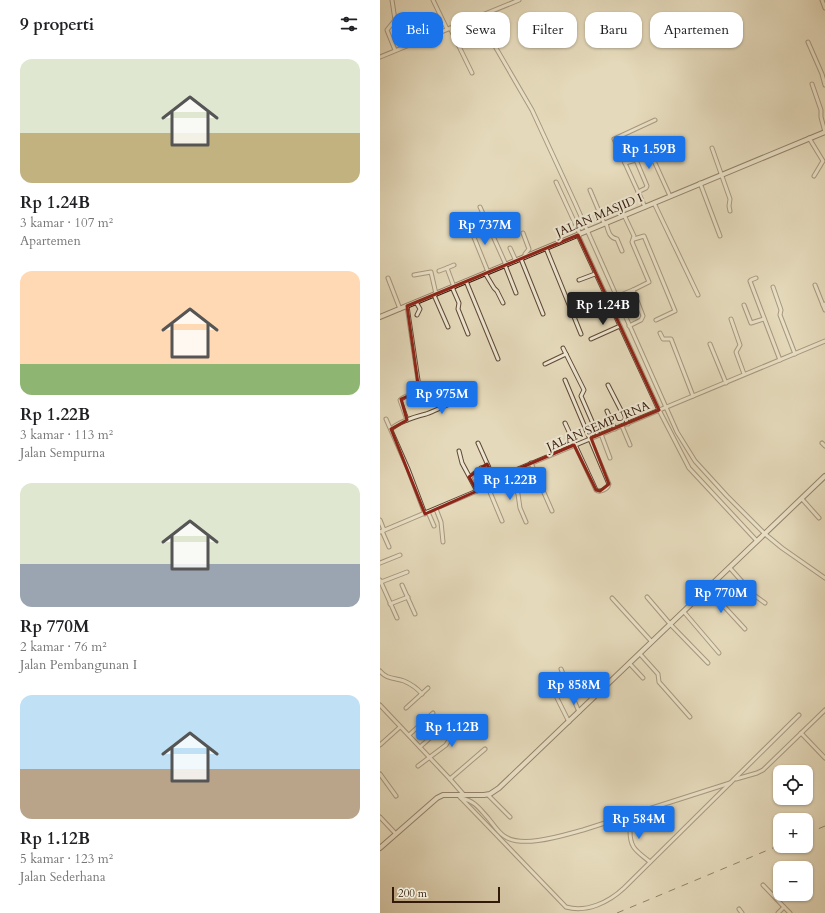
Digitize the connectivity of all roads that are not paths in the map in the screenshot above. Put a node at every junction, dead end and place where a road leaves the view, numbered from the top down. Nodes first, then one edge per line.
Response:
1 (392, 0) edge
2 (433, 0) edge
3 (519, 0) edge
4 (822, 0) edge
5 (825, 8) edge
6 (490, 12) edge
7 (451, 28) edge
8 (448, 29) junction
9 (808, 42) dead end
10 (494, 48) edge
11 (395, 50) junction
12 (380, 57) edge
13 (472, 73) dead end
14 (812, 84) dead end
15 (825, 85) edge
16 (655, 120) dead end
17 (825, 132) edge
18 (809, 138) junction
19 (645, 141) dead end
20 (659, 146) dead end
21 (712, 148) dead end
22 (649, 150) junction
23 (625, 164) junction
24 (722, 174) junction
25 (814, 176) dead end
26 (556, 182) dead end
27 (700, 183) junction
28 (590, 190) dead end
29 (638, 192) junction
30 (670, 196) junction
31 (654, 203) junction
32 (645, 206) junction
33 (480, 207) dead end
34 (730, 211) dead end
35 (624, 215) junction
36 (605, 223) junction
37 (469, 225) dead end
38 (587, 231) junction
39 (523, 233) dead end
40 (580, 234) junction
41 (720, 236) dead end
42 (634, 238) junction
43 (510, 248) dead end
44 (546, 248) junction
45 (622, 251) dead end
46 (523, 258) junction
47 (516, 261) junction
48 (454, 265) dead end
49 (505, 265) junction
50 (447, 268) junction
51 (440, 271) dead end
52 (487, 273) junction
53 (595, 274) junction
54 (414, 275) dead end
55 (388, 278) dead end
56 (756, 278) dead end
57 (580, 280) dead end
58 (466, 281) junction
59 (815, 285) dead end
60 (453, 287) junction
61 (773, 287) dead end
62 (633, 290) junction
63 (516, 293) dead end
64 (435, 294) junction
65 (698, 295) dead end
66 (606, 296) junction
67 (616, 297) junction
68 (416, 302) junction
69 (503, 303) dead end
70 (824, 304) edge
71 (744, 305) dead end
72 (406, 306) junction
73 (586, 306) dead end
74 (400, 309) junction
75 (825, 310) edge
76 (543, 314) dead end
77 (417, 315) dead end
78 (380, 317) edge
79 (731, 319) dead end
80 (764, 319) junction
81 (656, 320) dead end
82 (620, 326) junction
83 (629, 326) junction
84 (448, 327) dead end
85 (660, 333) dead end
86 (468, 334) dead end
87 (580, 334) dead end
88 (592, 339) dead end
89 (825, 341) edge
90 (710, 344) dead end
91 (638, 346) junction
92 (563, 348) dead end
93 (632, 348) junction
94 (566, 354) junction
95 (795, 354) junction
96 (498, 359) dead end
97 (780, 360) junction
98 (545, 364) dead end
99 (744, 374) junction
100 (565, 380) dead end
101 (726, 383) junction
102 (608, 385) dead end
103 (693, 396) junction
104 (453, 403) dead end
105 (665, 408) junction
106 (659, 410) junction
107 (607, 411) dead end
108 (386, 419) dead end
109 (407, 420) junction
110 (565, 423) dead end
111 (628, 424) junction
112 (622, 426) junction
113 (391, 429) junction
114 (615, 429) junction
115 (600, 435) junction
116 (591, 439) junction
117 (478, 443) dead end
118 (822, 443) dead end
119 (574, 445) junction
120 (630, 445) dead end
121 (825, 446) edge
122 (460, 451) dead end
123 (610, 458) dead end
124 (531, 463) junction
125 (488, 466) junction
126 (508, 473) junction
127 (825, 476) edge
128 (470, 477) junction
129 (494, 478) junction
130 (487, 485) junction
131 (477, 491) junction
132 (802, 498) junction
133 (436, 509) junction
134 (552, 511) dead end
135 (426, 513) junction
136 (819, 518) dead end
137 (380, 520) edge
138 (502, 521) dead end
139 (526, 522) dead end
140 (434, 526) dead end
141 (382, 531) edge
142 (761, 537) junction
143 (443, 542) dead end
144 (389, 547) dead end
145 (400, 555) dead end
146 (380, 563) edge
147 (730, 568) junction
148 (407, 572) dead end
149 (825, 578) edge
150 (380, 581) edge
151 (402, 585) dead end
152 (708, 589) junction
153 (408, 597) junction
154 (647, 597) dead end
155 (612, 598) dead end
156 (765, 603) dead end
157 (390, 604) junction
158 (684, 612) junction
159 (415, 614) dead end
160 (397, 618) dead end
161 (671, 625) junction
162 (745, 629) dead end
163 (652, 642) junction
164 (719, 653) dead end
165 (640, 654) junction
166 (708, 663) dead end
167 (630, 664) junction
168 (561, 669) dead end
169 (380, 671) edge
170 (643, 678) dead end
171 (428, 688) dead end
172 (553, 690) dead end
173 (422, 694) junction
174 (380, 706) edge
175 (406, 708) dead end
176 (825, 710) edge
177 (579, 712) junction
178 (433, 713) dead end
179 (799, 715) dead end
180 (690, 717) dead end
181 (477, 719) dead end
182 (569, 722) junction
183 (400, 726) junction
184 (438, 731) dead end
185 (801, 733) junction
186 (409, 735) junction
187 (380, 745) edge
188 (420, 747) junction
189 (485, 749) dead end
190 (430, 757) junction
191 (825, 758) edge
192 (418, 766) dead end
193 (380, 774) edge
194 (450, 779) junction
195 (733, 781) junction
196 (488, 795) junction
197 (396, 796) dead end
198 (461, 796) junction
199 (380, 817) edge
200 (510, 817) dead end
201 (626, 825) dead end
202 (396, 834) junction
203 (380, 848) edge
204 (650, 862) junction
205 (763, 885) dead end
206 (784, 907) junction
207 (739, 909) dead end
208 (742, 913) edge
209 (778, 913) edge
210 (790, 913) edge

1 - 11 street
2 - 8 street
3 - 6 street
4 - 5 street
7 - 8 street
8 - 11 street
8 - 13 street
9 - 15 street
10 - 38 street
11 - 12 street
14 - 17 street
16 - 23 street
17 - 18 main road, JALAN MASJID I
18 - 24 main road, JALAN MASJID I
18 - 25 street
19 - 22 street
20 - 22 street
21 - 24 street
22 - 30 street
23 - 29 street
23 - 29 street
24 - 27 main road, JALAN MASJID I
24 - 34 street
26 - 40 street
27 - 30 main road, JALAN MASJID I
27 - 41 street
28 - 36 street
29 - 32 street
30 - 31 main road, JALAN MASJID I
31 - 32 main road, JALAN MASJID I
31 - 65 street
32 - 35 main road, JALAN MASJID I
33 - 49 street
35 - 36 main road, JALAN MASJID I
35 - 42 street
36 - 38 main road, JALAN MASJID I
36 - 45 street
37 - 52 street
38 - 40 main road, JALAN MASJID I
38 - 67 street
39 - 46 street
40 - 44 main road, JALAN MASJID I
40 - 53 street
42 - 62 street
42 - 81 street
43 - 47 street
44 - 46 main road, JALAN MASJID I
44 - 87 street
46 - 47 main road, JALAN MASJID I
46 - 76 street
47 - 49 main road, JALAN MASJID I
48 - 50 street
49 - 52 main road, JALAN MASJID I
49 - 63 street
50 - 51 street
50 - 60 street
52 - 58 main road, JALAN MASJID I
52 - 69 street
53 - 57 street
53 - 66 street
54 - 64 street
55 - 74 street
56 - 80 street
58 - 60 main road, JALAN MASJID I
58 - 96 street
59 - 70 street
60 - 64 main road, JALAN MASJID I
60 - 86 street
61 - 95 street
62 - 67 street
62 - 83 street
64 - 68 main road, JALAN MASJID I
64 - 84 street
66 - 73 street
66 - 82 street
67 - 83 street
68 - 72 main road, JALAN MASJID I
68 - 77 street
70 - 75 street
71 - 80 street
72 - 74 main road, JALAN MASJID I
72 - 109 street
74 - 78 main road, JALAN MASJID I
79 - 99 street
80 - 97 street
82 - 88 street
82 - 93 street
83 - 91 street
85 - 103 street
89 - 95 street, JALAN SEMPURNA
90 - 101 street
91 - 93 street
91 - 105 street
92 - 94 street
93 - 106 street
94 - 98 street
94 - 115 street
95 - 97 street, JALAN SEMPURNA
97 - 99 street, JALAN SEMPURNA
99 - 101 street, JALAN SEMPURNA
100 - 116 street
101 - 103 street, JALAN SEMPURNA
102 - 111 street
103 - 105 street, JALAN SEMPURNA
104 - 109 street
105 - 106 street, JALAN SEMPURNA
105 - 142 street
106 - 111 street, JALAN SEMPURNA
106 - 142 street
107 - 114 street
108 - 113 street
109 - 113 street
110 - 119 street
111 - 112 street, JALAN SEMPURNA
112 - 114 street, JALAN SEMPURNA
112 - 120 street
113 - 135 street
114 - 115 street, JALAN SEMPURNA
115 - 116 street, JALAN SEMPURNA
115 - 123 street
116 - 119 street, JALAN SEMPURNA
116 - 119 street
117 - 125 street
118 - 121 street
119 - 124 street, JALAN SEMPURNA
122 - 128 street
124 - 126 street, JALAN SEMPURNA
124 - 134 street
125 - 128 street
125 - 129 street
126 - 129 street, JALAN SEMPURNA
126 - 139 street
127 - 132 main road
128 - 131 street
129 - 130 street, JALAN SEMPURNA
130 - 131 street, JALAN SEMPURNA
130 - 138 street
131 - 133 street, JALAN SEMPURNA
132 - 136 street
132 - 142 main road
133 - 135 street, JALAN SEMPURNA
133 - 143 street
135 - 140 street
135 - 141 street, JALAN SEMPURNA
137 - 141 street
141 - 144 street
142 - 147 main road
142 - 149 street
145 - 146 street
147 - 152 main road
147 - 156 street
148 - 150 street
150 - 157 street
151 - 153 street
152 - 158 main road
152 - 162 street
153 - 157 street
153 - 159 street
154 - 161 street
155 - 163 street
157 - 160 street
158 - 161 main road
158 - 164 street
161 - 163 main road
161 - 166 street
163 - 165 main road
165 - 167 main road
165 - 180 street
167 - 170 street
167 - 177 main road
168 - 177 street
169 - 173 street
171 - 173 street
172 - 182 street
173 - 175 street
174 - 183 street
176 - 185 street
177 - 182 main road
178 - 186 street
179 - 195 street
181 - 190 street
182 - 196 main road
183 - 186 street
183 - 187 street
184 - 188 street
185 - 191 street
185 - 195 street
186 - 188 street
188 - 190 street
189 - 194 street
190 - 192 street
190 - 194 street
193 - 197 street
194 - 198 street
195 - 198 street
195 - 204 street
196 - 198 main road
196 - 200 street
198 - 202 main road
198 - 204 street
199 - 202 street
201 - 204 street
202 - 203 main road
205 - 206 street
206 - 209 street
206 - 210 street
207 - 208 street

